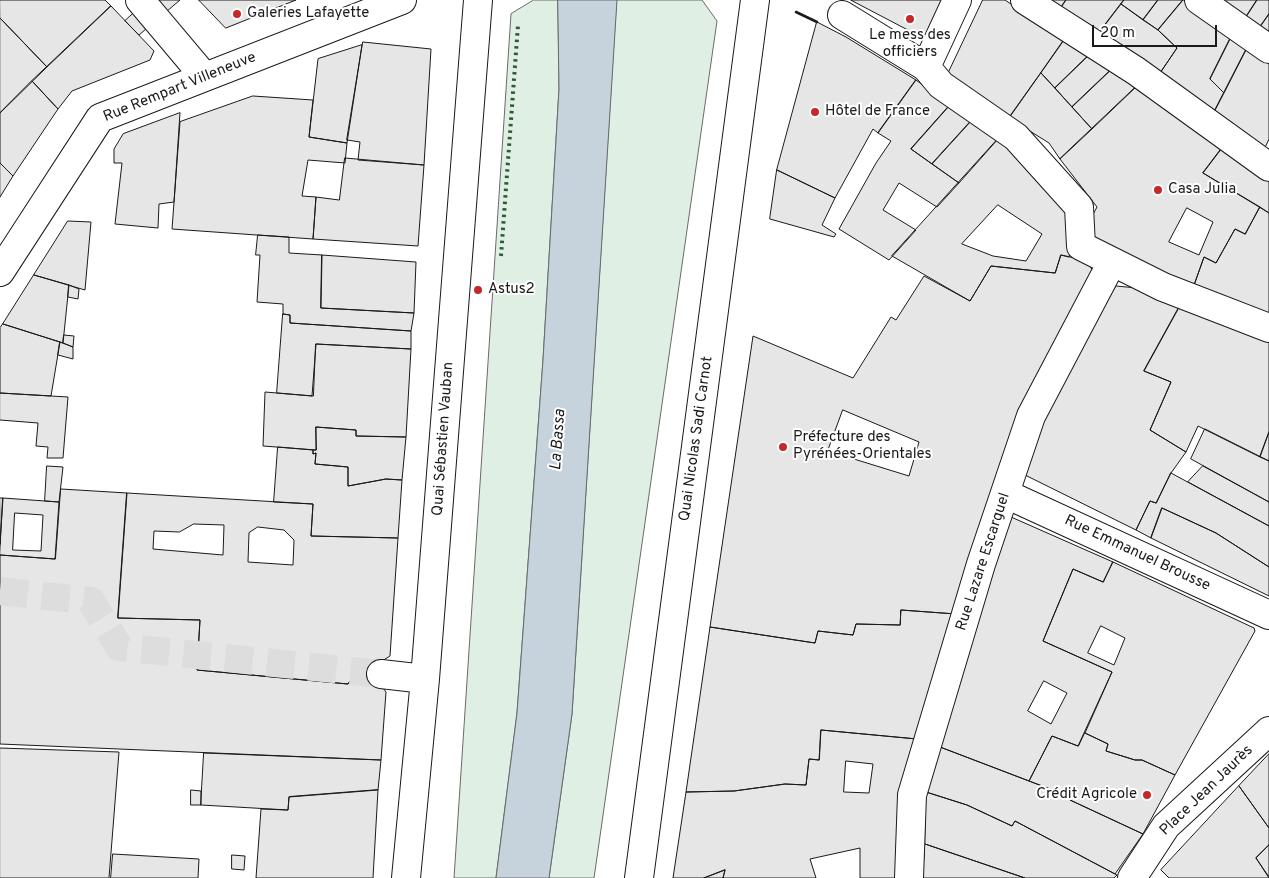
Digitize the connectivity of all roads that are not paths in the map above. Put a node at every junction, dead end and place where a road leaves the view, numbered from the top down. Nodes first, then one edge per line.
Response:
1 (140, 0) edge
2 (402, 0) edge
3 (478, 0) edge
4 (755, 0) edge
5 (957, 0) edge
6 (1024, 0) edge
7 (1198, 0) edge
8 (842, 15) dead end
9 (1269, 49) edge
10 (926, 67) junction
11 (204, 76) junction
12 (1269, 167) edge
13 (1112, 262) junction
14 (0, 272) edge
15 (1269, 328) edge
16 (1006, 494) junction
17 (1269, 615) edge
18 (381, 674) tunnel mouth
19 (425, 680) junction
20 (1269, 731) edge
21 (406, 878) edge
22 (639, 878) edge
23 (909, 878) edge
24 (1132, 878) edge

1 - 11 street
2 - 11 street, Rue Rempart Villeneuve
3 - 19 street, Quai Sébastien Vauban
4 - 22 street, Quai Nicolas Sadi Carnot
5 - 10 street
6 - 12 street
7 - 9 street
8 - 10 street
10 - 13 street
11 - 14 street, Rue Rempart Villeneuve
13 - 15 street
13 - 16 street, Rue Lazare Escarguel
16 - 17 street, Rue Emmanuel Brousse
16 - 23 street, Rue Lazare Escarguel
18 - 19 street
19 - 21 street, Quai Sébastien Vauban
20 - 24 street, Place Jean Jaurès

